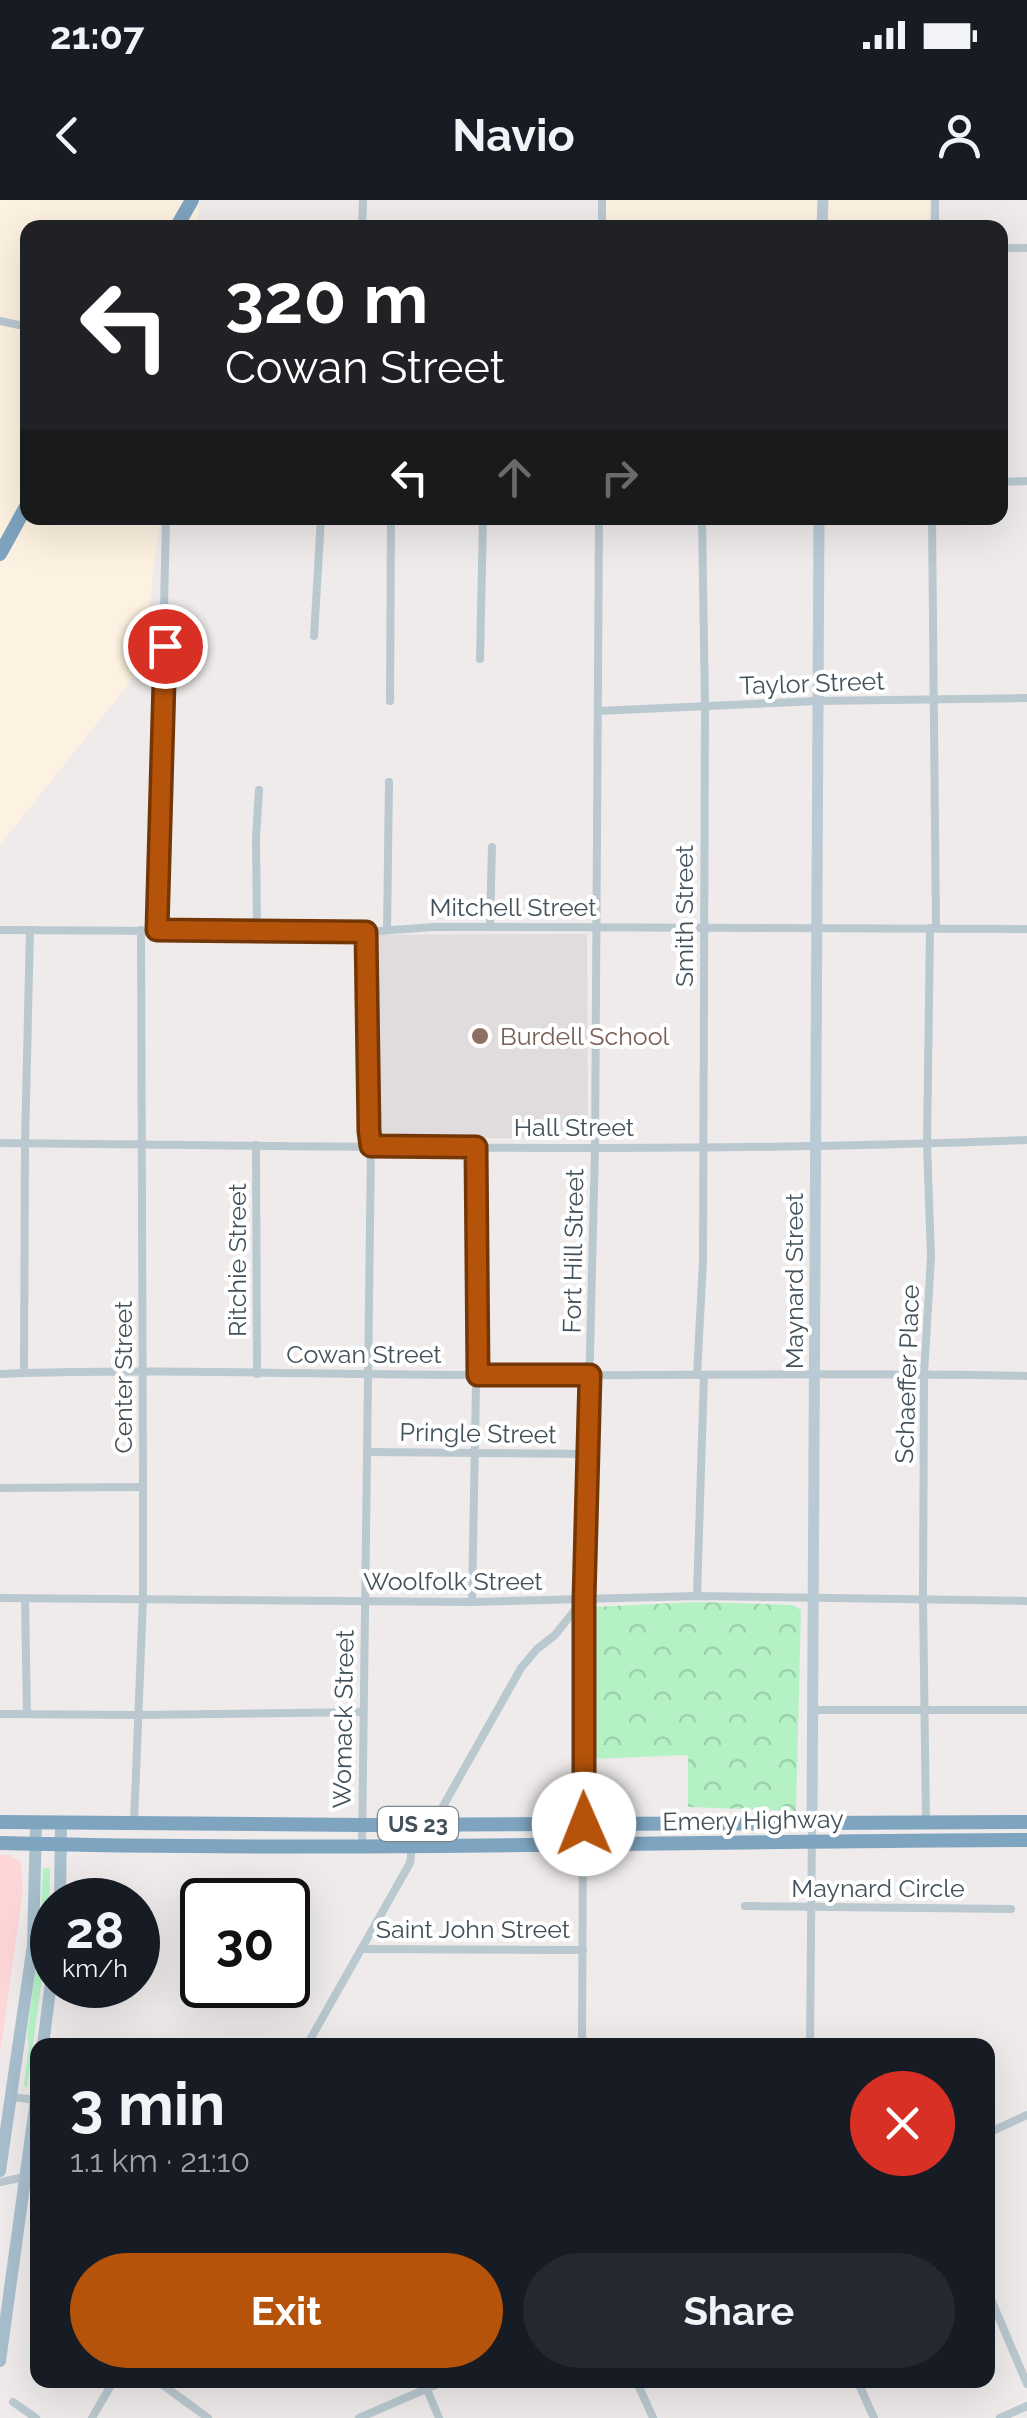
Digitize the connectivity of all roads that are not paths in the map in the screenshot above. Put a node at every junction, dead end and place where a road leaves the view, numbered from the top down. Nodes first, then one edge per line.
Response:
1 (20, 518) edge
2 (166, 525) edge
3 (321, 525) edge
4 (390, 525) edge
5 (484, 525) edge
6 (599, 525) edge
7 (702, 525) edge
8 (819, 525) edge
9 (932, 525) edge
10 (0, 554) edge
11 (314, 636) dead end
12 (480, 659) dead end
13 (1027, 698) edge
14 (932, 700) junction
15 (390, 701) dead end
16 (817, 702) junction
17 (705, 706) junction
18 (598, 711) junction
19 (388, 782) dead end
20 (259, 790) dead end
21 (492, 847) dead end
22 (490, 927) junction
23 (596, 927) junction
24 (704, 928) junction
25 (817, 928) junction
26 (934, 928) junction
27 (1027, 928) edge
28 (0, 930) edge
29 (30, 930) junction
30 (141, 930) junction
31 (157, 930) junction
32 (387, 930) junction
33 (257, 932) junction
34 (366, 932) junction
35 (1027, 1140) edge
36 (0, 1143) edge
37 (25, 1143) junction
38 (142, 1144) junction
39 (927, 1144) junction
40 (256, 1145) junction
41 (371, 1146) junction
42 (703, 1146) junction
43 (817, 1146) junction
44 (476, 1147) junction
45 (595, 1148) junction
46 (144, 1371) junction
47 (24, 1373) junction
48 (0, 1374) edge
49 (257, 1374) junction
50 (368, 1374) junction
51 (816, 1374) junction
52 (924, 1374) junction
53 (478, 1375) junction
54 (590, 1375) junction
55 (701, 1375) junction
56 (1027, 1376) edge
57 (367, 1452) junction
58 (473, 1452) junction
59 (588, 1454) junction
60 (0, 1488) edge
61 (144, 1488) junction
62 (697, 1596) junction
63 (0, 1598) edge
64 (142, 1598) junction
65 (814, 1598) junction
66 (26, 1599) junction
67 (584, 1599) junction
68 (922, 1600) junction
69 (1027, 1601) edge
70 (364, 1602) junction
71 (472, 1602) junction
72 (584, 1631) junction
73 (555, 1635) junction
74 (812, 1710) junction
75 (922, 1710) junction
76 (1027, 1710) edge
77 (363, 1712) junction
78 (0, 1714) edge
79 (28, 1714) junction
80 (138, 1715) junction
81 (0, 1822) edge
82 (36, 1822) junction
83 (61, 1822) junction
84 (926, 1822) junction
85 (1027, 1822) edge
86 (134, 1823) junction
87 (812, 1823) junction
88 (432, 1824) junction
89 (584, 1824) junction
90 (362, 1825) junction
91 (1027, 1840) edge
92 (812, 1841) junction
93 (0, 1843) edge
94 (37, 1844) junction
95 (62, 1844) junction
96 (412, 1845) junction
97 (584, 1845) junction
98 (362, 1846) junction
99 (61, 1878) edge
100 (745, 1906) dead end
101 (811, 1908) junction
102 (1010, 1909) dead end
103 (363, 1949) junction
104 (583, 1950) junction
105 (48, 2008) edge
106 (44, 2038) edge
107 (311, 2038) edge
108 (582, 2038) edge
109 (810, 2038) edge
110 (30, 2096) edge
111 (10, 2097) junction
112 (1027, 2115) edge
113 (995, 2130) edge
114 (30, 2143) edge
115 (0, 2170) edge
116 (25, 2177) junction
117 (0, 2182) edge
118 (995, 2309) edge
119 (0, 2361) edge
120 (1027, 2384) edge
121 (109, 2388) edge
122 (167, 2388) edge
123 (417, 2388) edge
124 (427, 2388) edge
125 (640, 2388) edge
126 (861, 2388) edge
127 (13, 2402) dead end
128 (1027, 2406) edge
129 (36, 2418) edge
130 (92, 2418) edge
131 (208, 2418) edge
132 (359, 2418) edge
133 (439, 2418) edge
134 (653, 2418) edge
135 (874, 2418) edge
136 (1000, 2418) edge

1 - 10 highway
2 - 31 street
3 - 11 street
4 - 15 street
5 - 12 street
6 - 18 street, Fort Hill Street
7 - 17 street, Smith Street
8 - 16 street, Maynard Street
9 - 14 street, Schaeffer Place
13 - 14 street, Taylor Street
14 - 16 street, Taylor Street
14 - 26 street, Schaeffer Place
16 - 17 street, Taylor Street
16 - 25 street, Maynard Street
17 - 18 street, Taylor Street
17 - 24 street, Smith Street
18 - 23 street, Fort Hill Street
19 - 32 street
20 - 33 street
21 - 22 street
22 - 23 street, Mitchell Street
22 - 32 street, Mitchell Street
23 - 24 street, Mitchell Street
23 - 45 street, Fort Hill Street
24 - 25 street, Mitchell Street
24 - 42 street, Smith Street
25 - 26 street, Mitchell Street
25 - 43 street, Maynard Street
26 - 27 street, Mitchell Street
26 - 39 street, Schaeffer Place
28 - 29 street, Mitchell Street
29 - 30 street, Mitchell Street
29 - 37 street
30 - 31 street, Mitchell Street
30 - 38 street, Center Street
31 - 33 street, Mitchell Street
32 - 34 street, Mitchell Street
33 - 34 street, Mitchell Street
34 - 41 street, Womack Street
35 - 39 street, Hall Street
36 - 37 street, Hall Street
37 - 38 street, Hall Street
37 - 47 street
38 - 40 street, Hall Street
38 - 46 street, Center Street
39 - 43 street, Hall Street
39 - 52 street, Schaeffer Place
40 - 41 street, Hall Street
40 - 49 street, Ritchie Street
41 - 44 street, Hall Street
41 - 50 street, Womack Street
42 - 43 street, Hall Street
42 - 45 street, Hall Street
42 - 55 street, Smith Street
43 - 51 street, Maynard Street
44 - 45 street, Hall Street
44 - 53 street
45 - 54 street, Fort Hill Street
46 - 47 street, Cowan Street
46 - 49 street, Cowan Street
46 - 61 street, Center Street
47 - 48 street, Cowan Street
49 - 50 street, Cowan Street
50 - 53 street, Cowan Street
50 - 57 street, Womack Street
51 - 52 street, Cowan Street
51 - 55 street, Cowan Street
51 - 65 street, Maynard Street
52 - 56 street, Cowan Street
52 - 68 street, Schaeffer Place
53 - 54 street, Cowan Street
53 - 58 street
54 - 55 street, Cowan Street
54 - 59 street, Fort Hill Street
55 - 62 street, Smith Street
57 - 58 street, Pringle Street
57 - 70 street, Womack Street
58 - 59 street, Pringle Street
58 - 71 street
59 - 67 street, Fort Hill Street
60 - 61 street
61 - 64 street, Center Street
62 - 65 street, Woolfolk Street
62 - 67 street, Woolfolk Street
63 - 66 street, Woolfolk Street
64 - 66 street, Woolfolk Street
64 - 70 street, Woolfolk Street
64 - 80 street, Center Street
65 - 68 street, Woolfolk Street
65 - 74 street, Maynard Street
66 - 79 street
67 - 71 street, Woolfolk Street
67 - 72 street, Fort Hill Street
67 - 73 street
68 - 69 street, Woolfolk Street
68 - 75 street, Schaeffer Place
70 - 71 street, Woolfolk Street
70 - 77 street, Womack Street
72 - 73 street
72 - 89 street, Fort Hill Street
73 - 88 street
74 - 75 street
74 - 87 street, Maynard Street
75 - 76 street
75 - 84 street, Schaeffer Place
77 - 80 street
77 - 90 street, Womack Street
78 - 79 street
79 - 80 street
80 - 86 street, Center Street
81 - 82 highway, Emery Highway / US 23
82 - 83 highway, Emery Highway / US 23
82 - 94 main road
83 - 86 highway, Emery Highway / US 23
83 - 95 main road
84 - 85 highway, Emery Highway / US 23
84 - 87 highway, Emery Highway / US 23
86 - 90 highway, Emery Highway / US 23
87 - 89 highway, Emery Highway / US 23
87 - 92 street, Maynard Street
88 - 89 highway, Emery Highway / US 23
88 - 90 highway, Emery Highway / US 23
89 - 97 street, Fort Hill Street
90 - 98 street, Womack Street
91 - 92 highway, Emery Highway / US 23
92 - 97 highway, Emery Highway / US 23
92 - 101 street, Maynard Street
93 - 94 highway, Emery Highway / US 23
94 - 95 highway, Emery Highway / US 23
94 - 111 main road
95 - 98 highway, Emery Highway / US 23
95 - 99 main road
96 - 97 highway, Emery Highway / US 23
96 - 98 highway, Emery Highway / US 23
96 - 103 street
97 - 104 street, Fort Hill Street
100 - 101 street, Maynard Circle
101 - 102 street, Maynard Circle
101 - 109 street, Maynard Street
103 - 104 street, Saint John Street
103 - 107 street
104 - 108 street, Fort Hill Street
105 - 106 main road
110 - 111 street
111 - 115 main road
112 - 113 street
114 - 116 main road
115 - 116 street
116 - 117 street
116 - 119 main road
118 - 120 street
121 - 130 street
122 - 131 street
123 - 132 street
124 - 133 street
125 - 134 street
126 - 135 street
127 - 129 street
128 - 136 street

